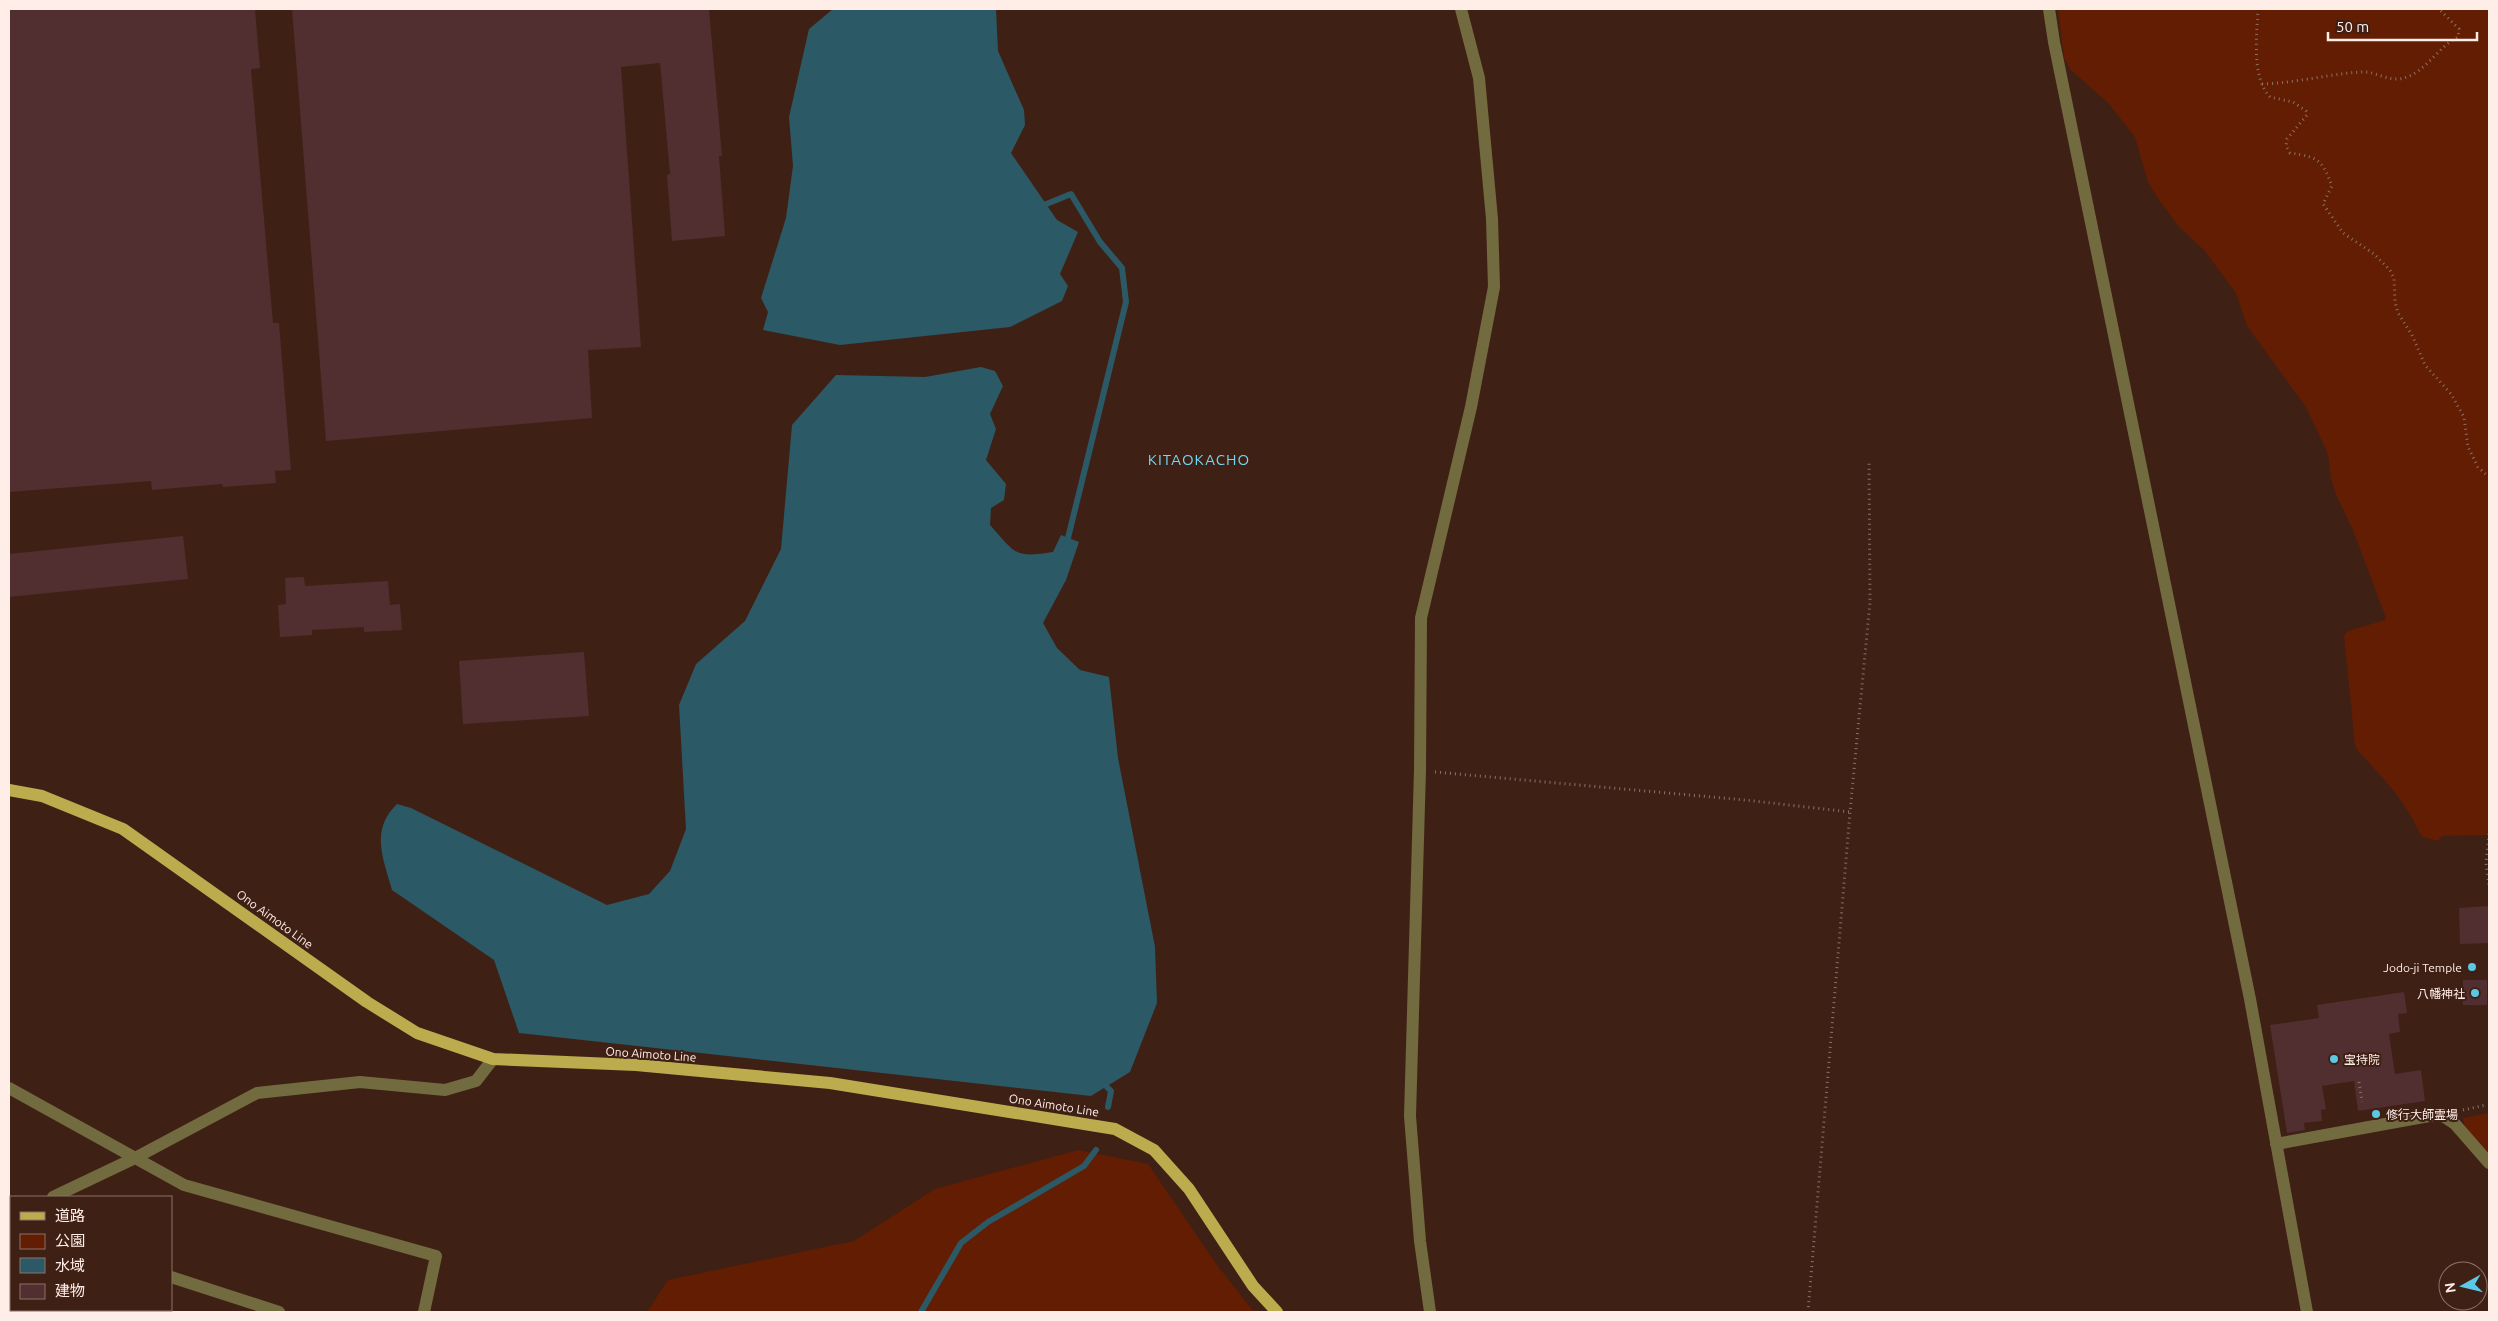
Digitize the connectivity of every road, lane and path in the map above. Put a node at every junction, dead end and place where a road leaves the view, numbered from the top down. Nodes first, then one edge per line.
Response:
1 (1461, 9) edge
2 (2049, 9) edge
3 (2258, 9) edge
4 (2440, 9) edge
5 (2262, 84) junction
6 (1869, 460) dead end
7 (2489, 476) edge
8 (1420, 770) junction
9 (9, 790) edge
10 (1850, 812) junction
11 (2489, 834) edge
12 (2489, 886) edge
13 (493, 1059) junction
14 (2359, 1082) dead end
15 (9, 1088) edge
16 (2362, 1102) dead end
17 (2276, 1144) junction
18 (135, 1158) junction
19 (2489, 1163) edge
20 (55, 1196) edge
21 (172, 1277) edge
22 (279, 1312) edge
23 (424, 1312) edge
24 (1277, 1312) edge
25 (1430, 1312) edge
26 (1808, 1312) edge
27 (2307, 1312) edge

1 - 8 street
2 - 17 street
3 - 5 path
4 - 5 path
5 - 7 path
6 - 10 path
8 - 10 path
8 - 25 street
9 - 13 main road, Ono Aimoto Line
10 - 26 path
11 - 12 path
13 - 18 street
13 - 24 main road, Ono Aimoto Line
14 - 16 path
15 - 18 street
17 - 19 street
17 - 27 street
18 - 20 street
18 - 23 street
21 - 22 street

